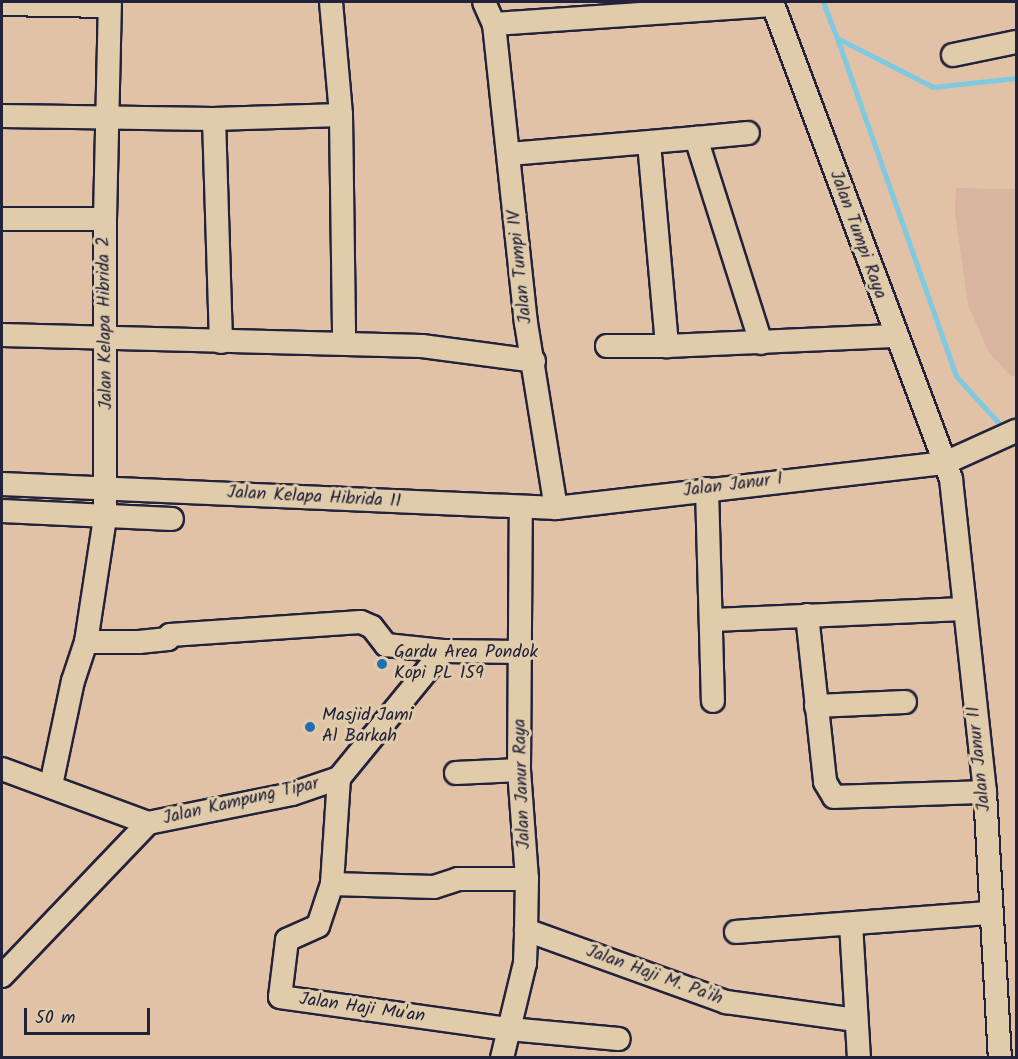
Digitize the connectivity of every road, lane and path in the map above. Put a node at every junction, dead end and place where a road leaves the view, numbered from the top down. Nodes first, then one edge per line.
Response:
1 (331, 2) edge
2 (484, 2) edge
3 (772, 3) edge
4 (2, 4) edge
5 (110, 4) edge
6 (494, 24) junction
7 (1017, 42) edge
8 (953, 55) dead end
9 (341, 115) junction
10 (2, 116) edge
11 (109, 117) junction
12 (214, 119) junction
13 (748, 133) dead end
14 (696, 138) junction
15 (649, 143) junction
16 (509, 154) junction
17 (2, 219) edge
18 (105, 219) junction
19 (2, 335) edge
20 (894, 336) junction
21 (105, 340) junction
22 (221, 342) junction
23 (344, 343) junction
24 (761, 343) junction
25 (607, 346) dead end
26 (666, 346) junction
27 (534, 361) junction
28 (1017, 431) edge
29 (945, 463) junction
30 (2, 484) edge
31 (707, 489) junction
32 (107, 490) junction
33 (521, 508) junction
34 (556, 508) junction
35 (2, 511) edge
36 (105, 518) junction
37 (172, 519) dead end
38 (964, 609) junction
39 (807, 615) junction
40 (713, 620) junction
41 (86, 642) junction
42 (443, 651) junction
43 (521, 652) junction
44 (713, 701) dead end
45 (904, 702) dead end
46 (816, 706) junction
47 (2, 769) edge
48 (519, 770) junction
49 (456, 773) dead end
50 (339, 778) junction
51 (51, 785) junction
52 (985, 792) junction
53 (148, 824) junction
54 (527, 879) junction
55 (332, 884) junction
56 (990, 913) junction
57 (851, 924) junction
58 (526, 930) junction
59 (736, 932) dead end
60 (2, 976) edge
61 (856, 1020) junction
62 (509, 1029) junction
63 (619, 1039) dead end
64 (502, 1058) edge
65 (859, 1058) edge
66 (1000, 1058) edge

1 - 9 street
2 - 6 street, Jalan Tumpi IV
3 - 6 street
3 - 20 street, Jalan Tumpi Raya
4 - 5 street
5 - 11 street, Jalan Kelapa Hibrida 2
6 - 16 street, Jalan Tumpi IV
7 - 8 street
9 - 12 street
9 - 23 street
10 - 11 street
11 - 12 street
11 - 18 street, Jalan Kelapa Hibrida 2
12 - 22 street
13 - 14 street
14 - 15 street
14 - 24 street
15 - 16 street
15 - 26 street
16 - 27 street, Jalan Tumpi IV
17 - 18 street
18 - 21 street, Jalan Kelapa Hibrida 2
19 - 21 street
20 - 24 street
20 - 29 street, Jalan Tumpi Raya
21 - 22 street
21 - 32 street, Jalan Kelapa Hibrida 2
22 - 23 street
23 - 27 street
24 - 26 street
25 - 26 street
27 - 34 street, Jalan Tumpi IV
28 - 29 street, Jalan Janur I
29 - 31 street, Jalan Janur I
29 - 38 street, Jalan Janur II
30 - 32 street, Jalan Kelapa Hibrida 11
31 - 34 street, Jalan Janur I
31 - 40 street
32 - 33 street, Jalan Kelapa Hibrida 11
32 - 36 street, Jalan Kelapa Hibrida 2
33 - 34 street, Jalan Janur I
33 - 43 street, Jalan Janur Raya
35 - 36 street
36 - 37 street
36 - 41 street, Jalan Kelapa Hibrida 2
38 - 39 street
38 - 52 street, Jalan Janur II
39 - 40 street
39 - 46 street
40 - 44 street
41 - 42 street
41 - 51 street, Jalan Kelapa Hibrida 2
42 - 43 street
42 - 50 street, Jalan Kampung Tipar
43 - 48 street, Jalan Janur Raya
45 - 46 street
46 - 52 street
47 - 51 street
48 - 49 street
48 - 54 street, Jalan Janur Raya
50 - 53 street, Jalan Kampung Tipar
50 - 55 street
51 - 53 street
52 - 56 street, Jalan Janur II
53 - 60 street, Jalan Kampung Tipar
54 - 55 street
54 - 58 street, Jalan Janur Raya
55 - 62 street, Jalan Haji Mu'an
56 - 57 street
56 - 66 street, Jalan Janur II
57 - 59 street
57 - 61 street
58 - 61 street, Jalan Haji M. Pa'ih
58 - 62 street, Jalan Janur Raya
61 - 65 street
62 - 63 street
62 - 64 street, Jalan Janur Raya

